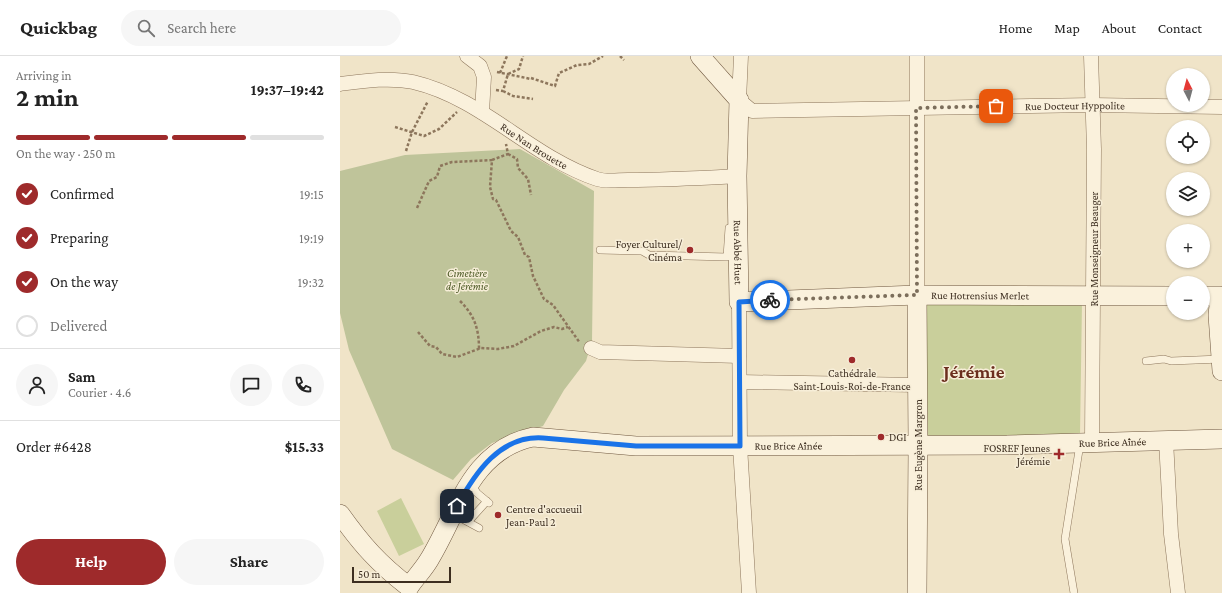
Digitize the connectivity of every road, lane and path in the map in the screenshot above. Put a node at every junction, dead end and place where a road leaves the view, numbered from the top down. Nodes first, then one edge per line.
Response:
1 (467, 56) edge
2 (507, 56) edge
3 (523, 56) edge
4 (603, 56) edge
5 (620, 56) edge
6 (700, 56) edge
7 (740, 56) edge
8 (917, 56) edge
9 (1091, 56) edge
10 (624, 60) dead end
11 (480, 68) junction
12 (500, 73) junction
13 (508, 74) junction
14 (531, 78) dead end
15 (536, 80) dead end
16 (340, 84) edge
17 (433, 89) junction
18 (483, 90) junction
19 (503, 91) junction
20 (533, 99) dead end
21 (739, 100) junction
22 (465, 103) junction
23 (1092, 105) junction
24 (1222, 107) edge
25 (916, 108) junction
26 (482, 112) junction
27 (395, 127) dead end
28 (508, 129) junction
29 (412, 132) junction
30 (406, 151) dead end
31 (508, 154) junction
32 (492, 160) junction
33 (737, 176) junction
34 (531, 195) dead end
35 (416, 208) dead end
36 (739, 215) junction
37 (600, 250) dead end
38 (1215, 292) edge
39 (917, 295) junction
40 (1094, 296) junction
41 (1166, 296) edge
42 (460, 301) dead end
43 (739, 302) junction
44 (568, 327) junction
45 (418, 332) dead end
46 (591, 348) joint
47 (479, 349) junction
48 (739, 356) junction
49 (1146, 362) dead end
50 (1221, 365) edge
51 (740, 382) junction
52 (918, 385) junction
53 (1222, 439) edge
54 (1166, 440) junction
55 (1086, 441) junction
56 (740, 446) junction
57 (918, 446) junction
58 (471, 483) junction
59 (340, 514) edge
60 (460, 518) junction
61 (479, 528) dead end
62 (411, 590) edge
63 (749, 593) edge
64 (917, 593) edge
65 (1074, 593) edge
66 (1178, 593) edge

1 - 11 street
2 - 12 path
3 - 13 path
4 - 14 path
5 - 10 path
6 - 21 street
7 - 21 street, Rue Abbé Huet
8 - 25 street, Rue Eugène Margron
9 - 23 street, Rue Monseigneur Beauger
11 - 12 path
11 - 18 street
12 - 13 path
13 - 15 path
13 - 19 path
16 - 17 street, Rue Nan Brouette
17 - 22 street, Rue Nan Brouette
17 - 29 path
18 - 19 path
18 - 26 street
19 - 20 path
21 - 25 street, Rue Docteur Hyppolite
21 - 33 street, Rue Abbé Huet
22 - 26 street, Rue Nan Brouette
22 - 29 path
23 - 24 street, Rue Docteur Hyppolite
23 - 25 street, Rue Docteur Hyppolite
23 - 40 street, Rue Monseigneur Beauger
25 - 39 street, Rue Eugène Margron
26 - 28 street, Rue Nan Brouette
27 - 29 path
28 - 31 path
28 - 33 street, Rue Nan Brouette
29 - 30 path
31 - 32 path
31 - 34 path
32 - 35 path
32 - 44 path
33 - 36 street, Rue Abbé Huet
36 - 37 lane
36 - 43 street, Rue Abbé Huet
38 - 50 street
39 - 40 street, Rue Hotrensius Merlet
39 - 43 street, Rue Hotrensius Merlet
39 - 52 street, Rue Eugène Margron
40 - 41 street, Rue Hotrensius Merlet
40 - 55 street, Rue Monseigneur Beauger
42 - 47 path
43 - 48 street, Rue Abbé Huet
44 - 46 path
44 - 47 path
45 - 47 path
46 - 48 street
48 - 51 street, Rue Abbé Huet
49 - 50 lane
51 - 52 street
51 - 56 street, Rue Abbé Huet
52 - 57 street, Rue Eugène Margron
53 - 54 street, Rue Brice Aînée
54 - 55 street, Rue Brice Aînée
54 - 66 street
55 - 57 street, Rue Brice Aînée
55 - 65 lane
56 - 57 street, Rue Brice Aînée
56 - 58 street, Rue Brice Aînée
56 - 63 street, Rue Abbé Huet
57 - 64 street, Rue Eugène Margron
58 - 60 street, Rue Brice Aînée
58 - 60 lane
59 - 62 street
60 - 61 lane
60 - 62 street, Rue Brice Aînée

